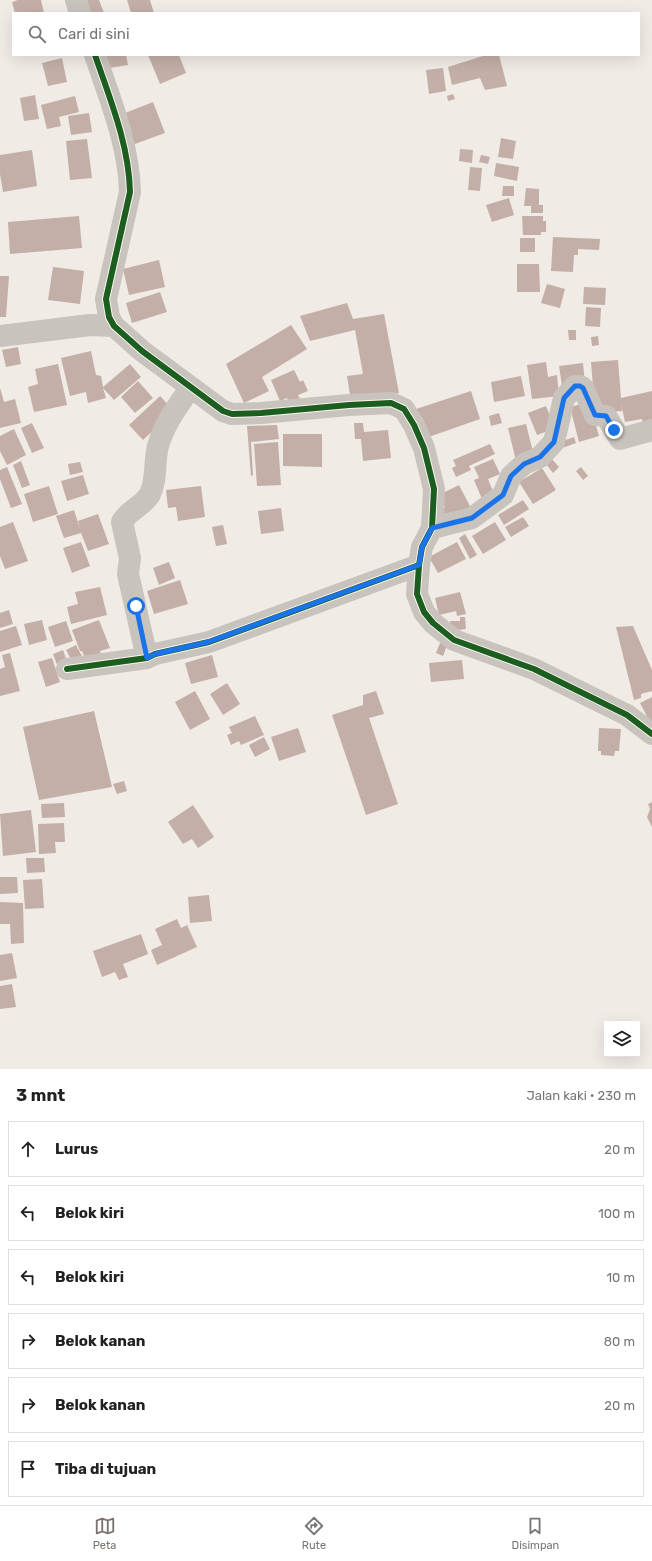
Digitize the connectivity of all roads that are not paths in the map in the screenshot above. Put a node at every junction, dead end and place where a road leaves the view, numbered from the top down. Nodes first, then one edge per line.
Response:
1 (76, 0) edge
2 (80, 12) edge
3 (95, 56) edge
4 (114, 326) junction
5 (0, 336) edge
6 (190, 388) junction
7 (652, 430) edge
8 (432, 528) junction
9 (419, 565) junction
10 (147, 658) junction
11 (67, 669) dead end
12 (652, 734) edge

1 - 2 street
3 - 4 street
4 - 5 street
4 - 6 street
6 - 8 street
6 - 10 street
7 - 8 street
8 - 9 street
9 - 10 street
9 - 12 street
10 - 11 street

